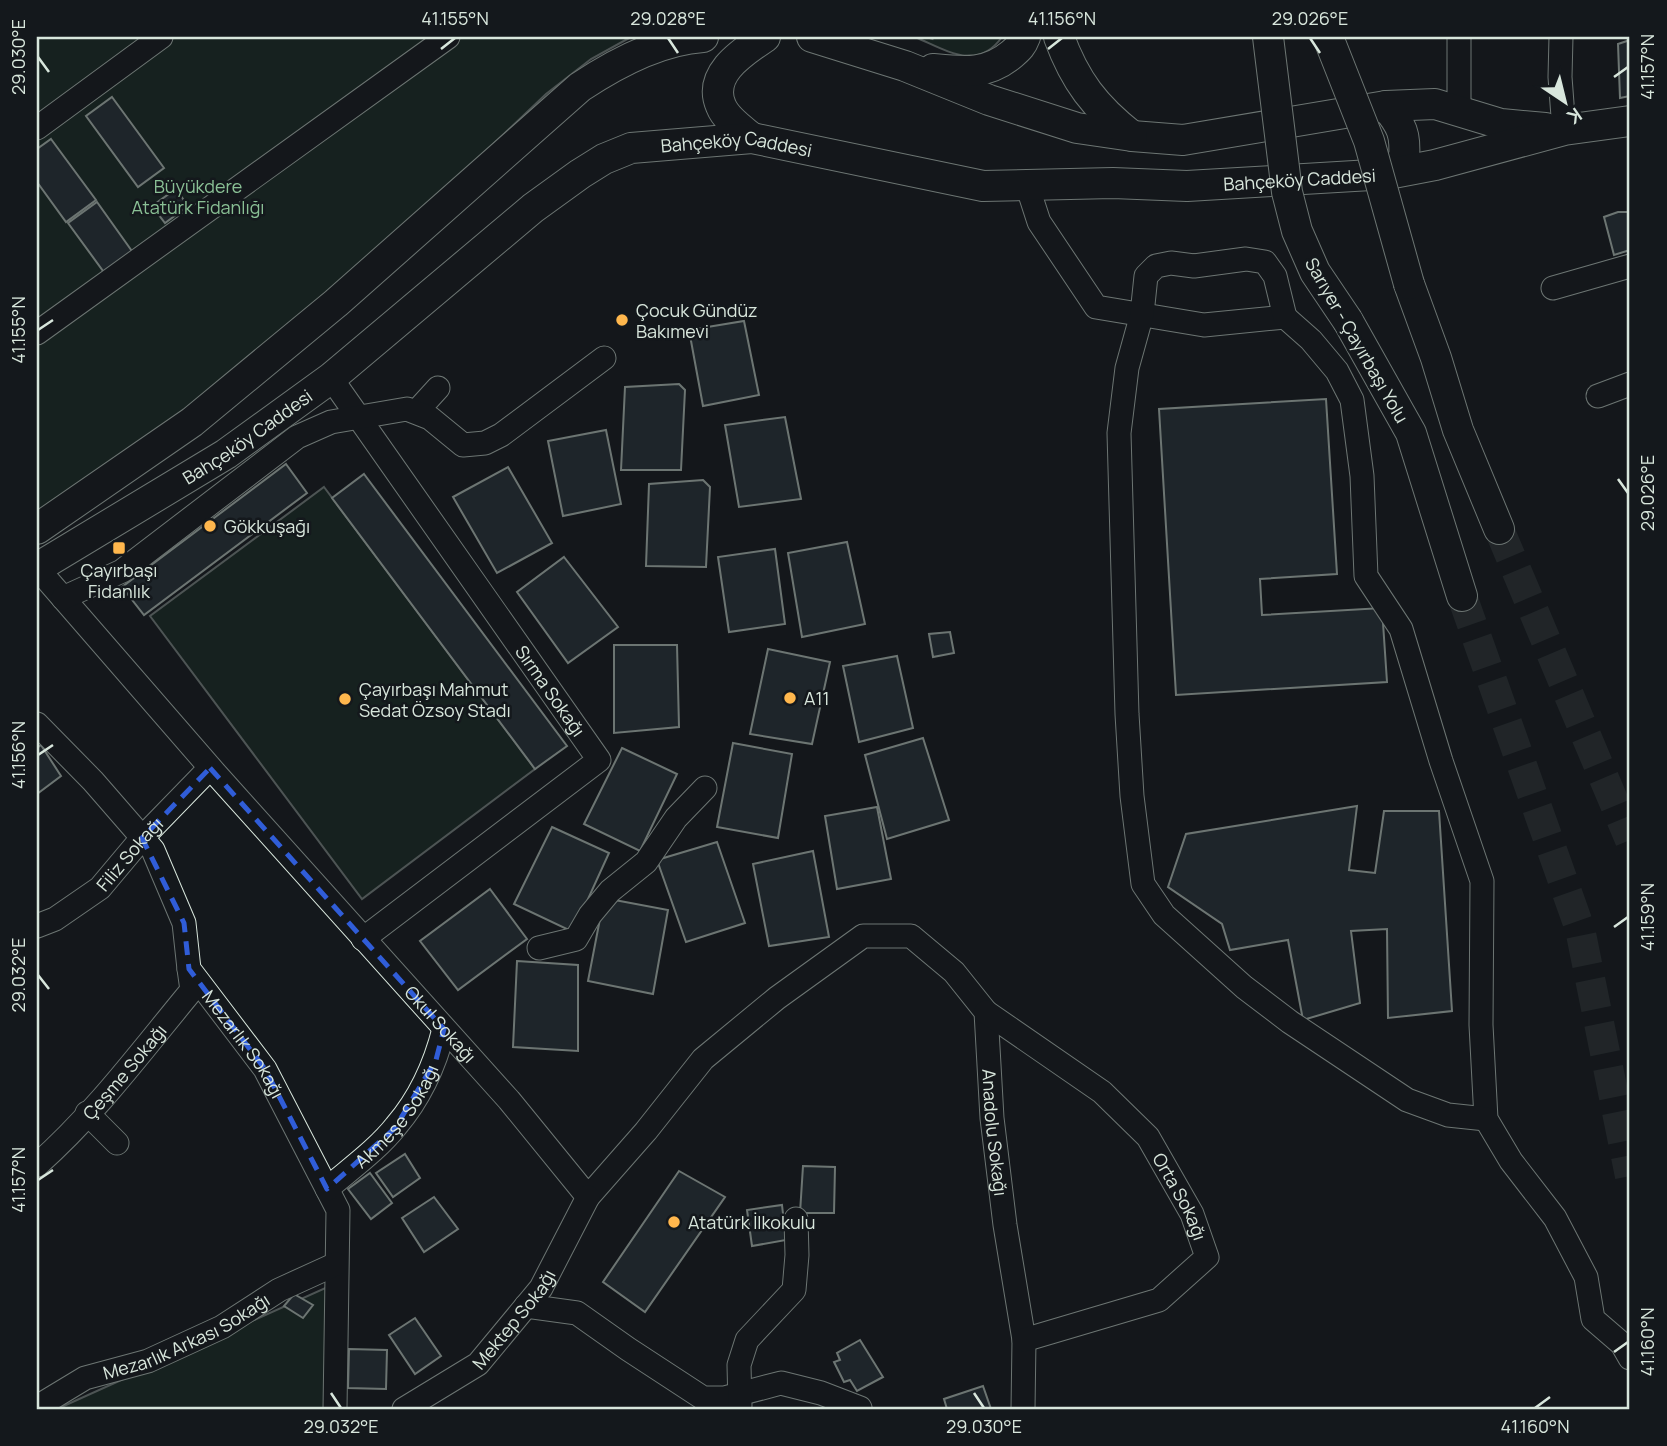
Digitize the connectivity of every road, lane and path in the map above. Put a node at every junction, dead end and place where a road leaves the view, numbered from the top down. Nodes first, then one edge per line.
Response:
1 (161, 37) edge
2 (448, 37) edge
3 (703, 37) edge
4 (765, 37) edge
5 (812, 37) edge
6 (929, 37) edge
7 (1025, 37) edge
8 (1059, 37) edge
9 (1268, 37) edge
10 (1328, 37) edge
11 (1459, 37) edge
12 (1561, 37) edge
13 (935, 39) dead end
14 (905, 66) junction
15 (1386, 106) junction
16 (1459, 110) junction
17 (1630, 121) edge
18 (37, 128) edge
19 (1564, 130) junction
20 (1132, 136) junction
21 (752, 138) junction
22 (1434, 165) junction
23 (1388, 174) junction
24 (1027, 184) junction
25 (1630, 266) edge
26 (1553, 288) dead end
27 (1142, 314) junction
28 (1285, 317) junction
29 (37, 333) edge
30 (604, 358) dead end
31 (331, 378) junction
32 (1630, 384) edge
33 (438, 388) dead end
34 (1598, 396) dead end
35 (417, 411) junction
36 (358, 417) junction
37 (37, 529) edge
38 (1499, 529) tunnel mouth
39 (37, 568) edge
40 (1462, 596) tunnel mouth
41 (63, 598) junction
42 (37, 724) edge
43 (211, 768) junction
44 (705, 788) dead end
45 (142, 838) junction
46 (37, 926) edge
47 (363, 939) junction
48 (539, 948) dead end
49 (189, 969) junction
50 (986, 1012) junction
51 (444, 1029) junction
52 (88, 1113) junction
53 (1486, 1119) junction
54 (117, 1143) dead end
55 (37, 1165) edge
56 (327, 1189) junction
57 (588, 1197) junction
58 (796, 1219) dead end
59 (336, 1264) junction
60 (526, 1306) junction
61 (1024, 1339) junction
62 (1626, 1351) edge
63 (740, 1402) edge
64 (37, 1407) edge
65 (860, 1408) edge
66 (335, 1409) edge
67 (404, 1409) edge
68 (1023, 1409) edge

1 - 18 street
2 - 29 street
3 - 37 main road
4 - 21 main road
5 - 14 main road, Bahçeköy Caddesi
6 - 13 path
7 - 14 main road
8 - 20 main road
9 - 40 main road, Sarıyer - Çayırbaşı Yolu, bridge
10 - 38 main road, bridge
11 - 16 street
12 - 19 street
14 - 20 main road, Bahçeköy Caddesi
15 - 16 main road, Bahçeköy Caddesi
15 - 20 main road, Bahçeköy Caddesi
15 - 23 main road
16 - 19 main road, Bahçeköy Caddesi
16 - 22 main road
17 - 19 main road, Bahçeköy Caddesi
19 - 22 main road, Bahçeköy Caddesi
21 - 24 main road, Bahçeköy Caddesi
21 - 31 main road, Bahçeköy Caddesi
22 - 23 main road, Bahçeköy Caddesi
23 - 24 main road, Bahçeköy Caddesi
24 - 27 street
25 - 26 street
27 - 28 street
27 - 28 street
27 - 53 street
28 - 53 street
30 - 35 street
31 - 36 street, Sırma Sokağı
31 - 39 main road, Bahçeköy Caddesi
32 - 34 street
33 - 35 street
35 - 36 street
36 - 41 street
36 - 47 street, Sırma Sokağı
39 - 41 street, Okul Sokağı
41 - 43 street, Okul Sokağı
42 - 45 street
43 - 45 street, Filiz Sokağı
43 - 47 street, Okul Sokağı
44 - 48 street
45 - 46 street, Filiz Sokağı
45 - 49 street
47 - 51 street, Okul Sokağı
49 - 52 street, Çeşme Sokağı
49 - 56 street, Mezarlık Sokağı
50 - 57 street
50 - 61 street, Anadolu Sokağı
50 - 61 street, Orta Sokağı
51 - 56 street, Akmeşe Sokağı
51 - 57 street, Okul Sokağı
52 - 54 street
52 - 55 street, Çeşme Sokağı
53 - 62 street
56 - 59 street, Mezarlık Sokağı
57 - 60 street, Mektep Sokağı
58 - 63 street
59 - 64 street, Mezarlık Arkası Sokağı
59 - 66 street, Mezarlık Sokağı
60 - 63 street
60 - 67 street, Mektep Sokağı
61 - 68 street, Anadolu Sokağı
63 - 65 street

